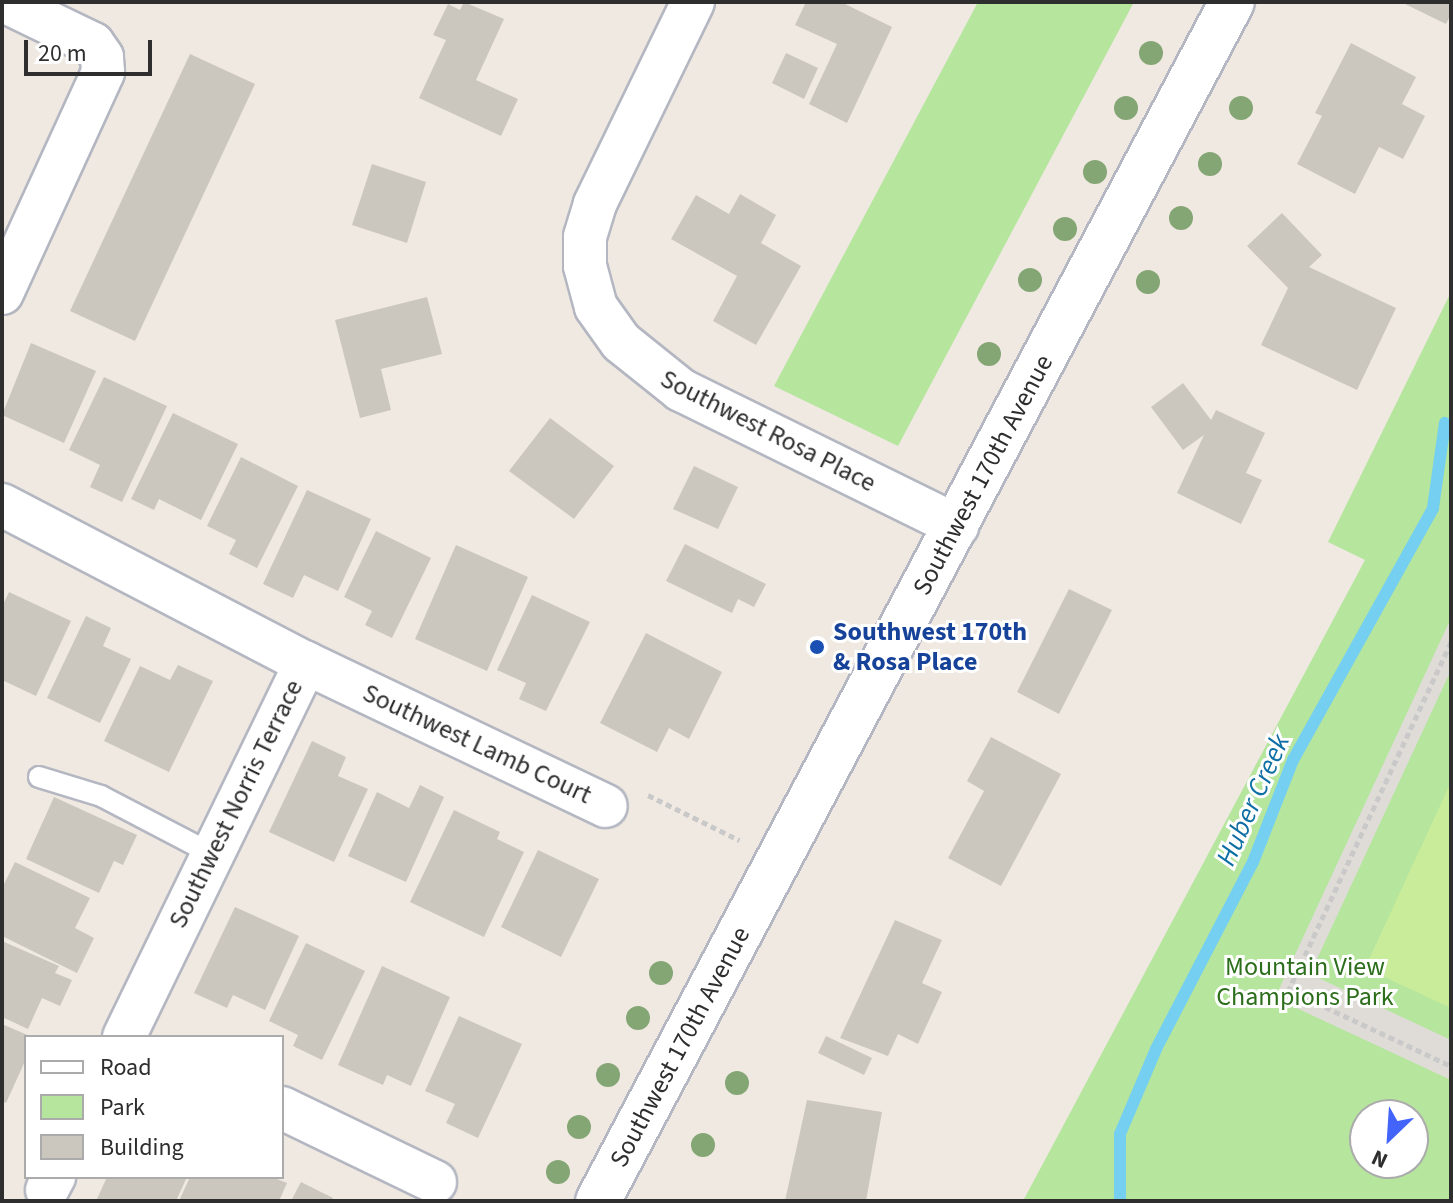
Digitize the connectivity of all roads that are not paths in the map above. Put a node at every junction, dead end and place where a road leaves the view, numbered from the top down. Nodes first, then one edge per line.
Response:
1 (6, 2) edge
2 (693, 2) edge
3 (1232, 2) edge
4 (2, 293) edge
5 (2, 505) edge
6 (957, 526) junction
7 (306, 663) junction
8 (39, 777) dead end
9 (606, 806) road end
10 (210, 853) junction
11 (129, 1035) edge
12 (284, 1109) edge
13 (435, 1182) dead end
14 (598, 1201) edge

1 - 4 street
2 - 6 street, Southwest Rosa Place
3 - 6 main road, Southwest 170th Avenue
5 - 7 street, Southwest Norris Terrace
6 - 14 main road, Southwest 170th Avenue
7 - 9 street, Southwest Lamb Court
7 - 10 street, Southwest Norris Terrace
8 - 10 lane
10 - 11 street, Southwest Norris Terrace
12 - 13 street

